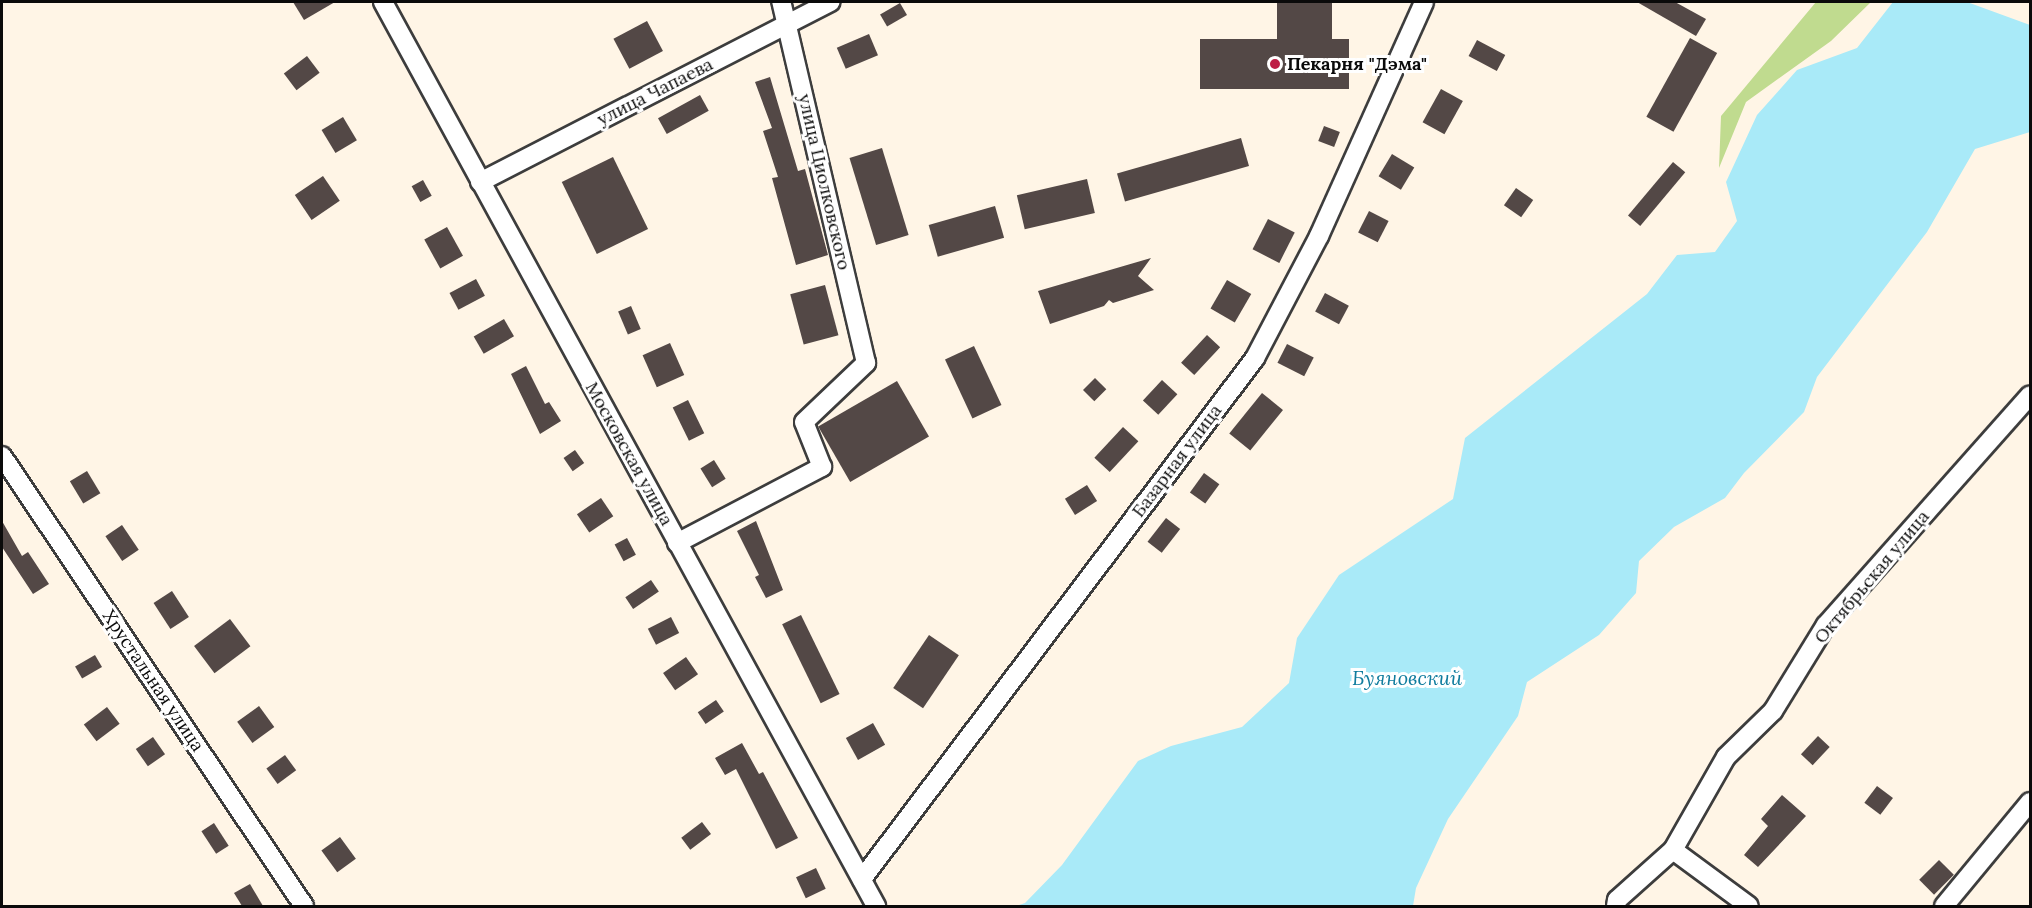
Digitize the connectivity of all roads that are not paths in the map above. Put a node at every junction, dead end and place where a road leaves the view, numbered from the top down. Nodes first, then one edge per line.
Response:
1 (383, 2) edge
2 (781, 2) edge
3 (830, 2) edge
4 (1424, 2) edge
5 (788, 24) junction
6 (480, 182) junction
7 (2031, 395) edge
8 (2, 456) edge
9 (677, 543) junction
10 (2031, 802) edge
11 (1673, 850) junction
12 (862, 879) junction
13 (304, 906) edge
14 (876, 906) edge
15 (1616, 906) edge
16 (1749, 906) edge
17 (1944, 906) edge

1 - 6 street, Московская улица
2 - 5 street, улица Циолковского
3 - 5 street, улица Чапаева
4 - 12 street, Базарная улица
5 - 6 street, улица Чапаева
5 - 9 street, улица Циолковского
6 - 9 street, Московская улица
7 - 11 street, Октябрьская улица
8 - 13 street, Хрустальная улица
9 - 12 street, Московская улица
10 - 17 street
11 - 15 street, Октябрьская улица
11 - 16 street
12 - 14 street, Московская улица

